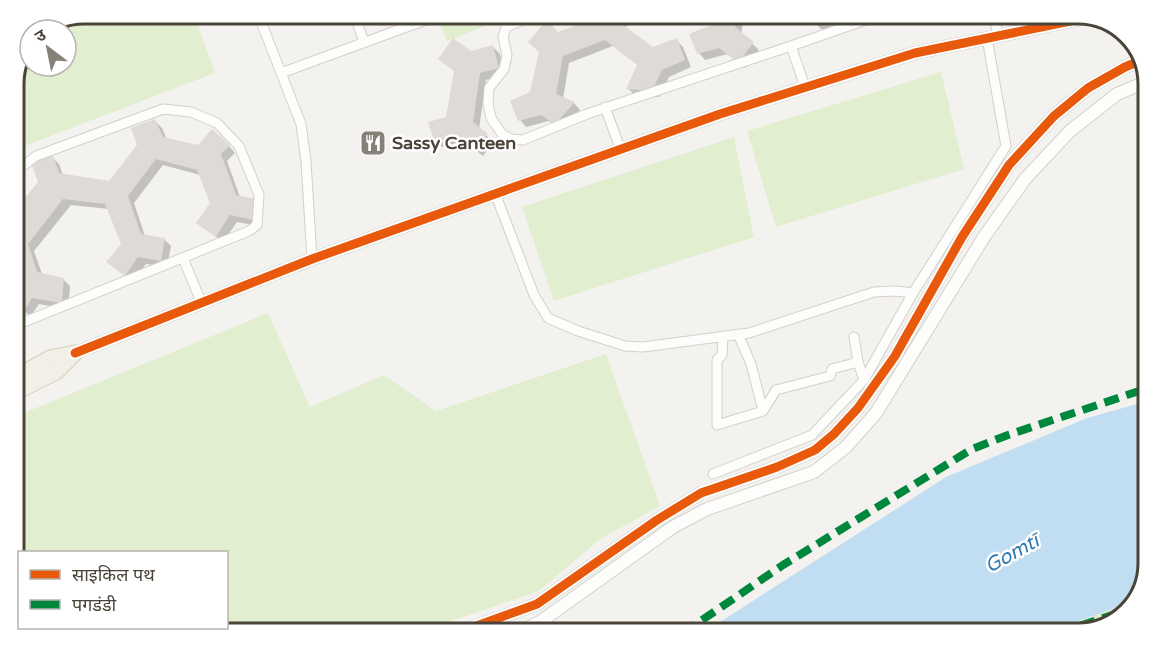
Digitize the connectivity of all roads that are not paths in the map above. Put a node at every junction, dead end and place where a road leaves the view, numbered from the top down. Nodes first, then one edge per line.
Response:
1 (262, 24) edge
2 (358, 24) edge
3 (414, 24) edge
4 (514, 24) edge
5 (855, 24) edge
6 (992, 24) edge
7 (1032, 24) edge
8 (1054, 24) edge
9 (1033, 28) junction
10 (993, 37) junction
11 (364, 42) junction
12 (791, 46) junction
13 (1134, 63) edge
14 (281, 73) junction
15 (1138, 85) edge
16 (805, 87) junction
17 (605, 107) junction
18 (620, 148) junction
19 (24, 165) edge
20 (495, 193) junction
21 (183, 258) junction
22 (312, 259) junction
23 (913, 293) junction
24 (202, 304) junction
25 (24, 322) edge
26 (738, 334) junction
27 (723, 336) junction
28 (854, 337) dead end
29 (75, 353) junction
30 (858, 362) junction
31 (24, 372) edge
32 (864, 380) junction
33 (24, 388) edge
34 (763, 411) junction
35 (713, 474) dead end
36 (485, 623) edge
37 (538, 623) edge

1 - 14 street
2 - 11 street
3 - 11 street
4 - 17 street
5 - 12 street
6 - 10 street
7 - 9 lane
8 - 9 street
9 - 10 street
10 - 16 street
10 - 23 street
11 - 14 street
12 - 16 street
12 - 17 street
13 - 36 street
14 - 22 street
15 - 37 street
16 - 18 street
17 - 18 street
18 - 20 street
19 - 21 street
20 - 22 street
20 - 27 street
21 - 24 street
21 - 25 street
22 - 24 street
23 - 26 street
23 - 32 street
24 - 29 street
26 - 27 street
26 - 34 street
27 - 34 street
28 - 30 street
29 - 31 main road
29 - 33 main road
30 - 32 street
30 - 34 street
32 - 35 street

